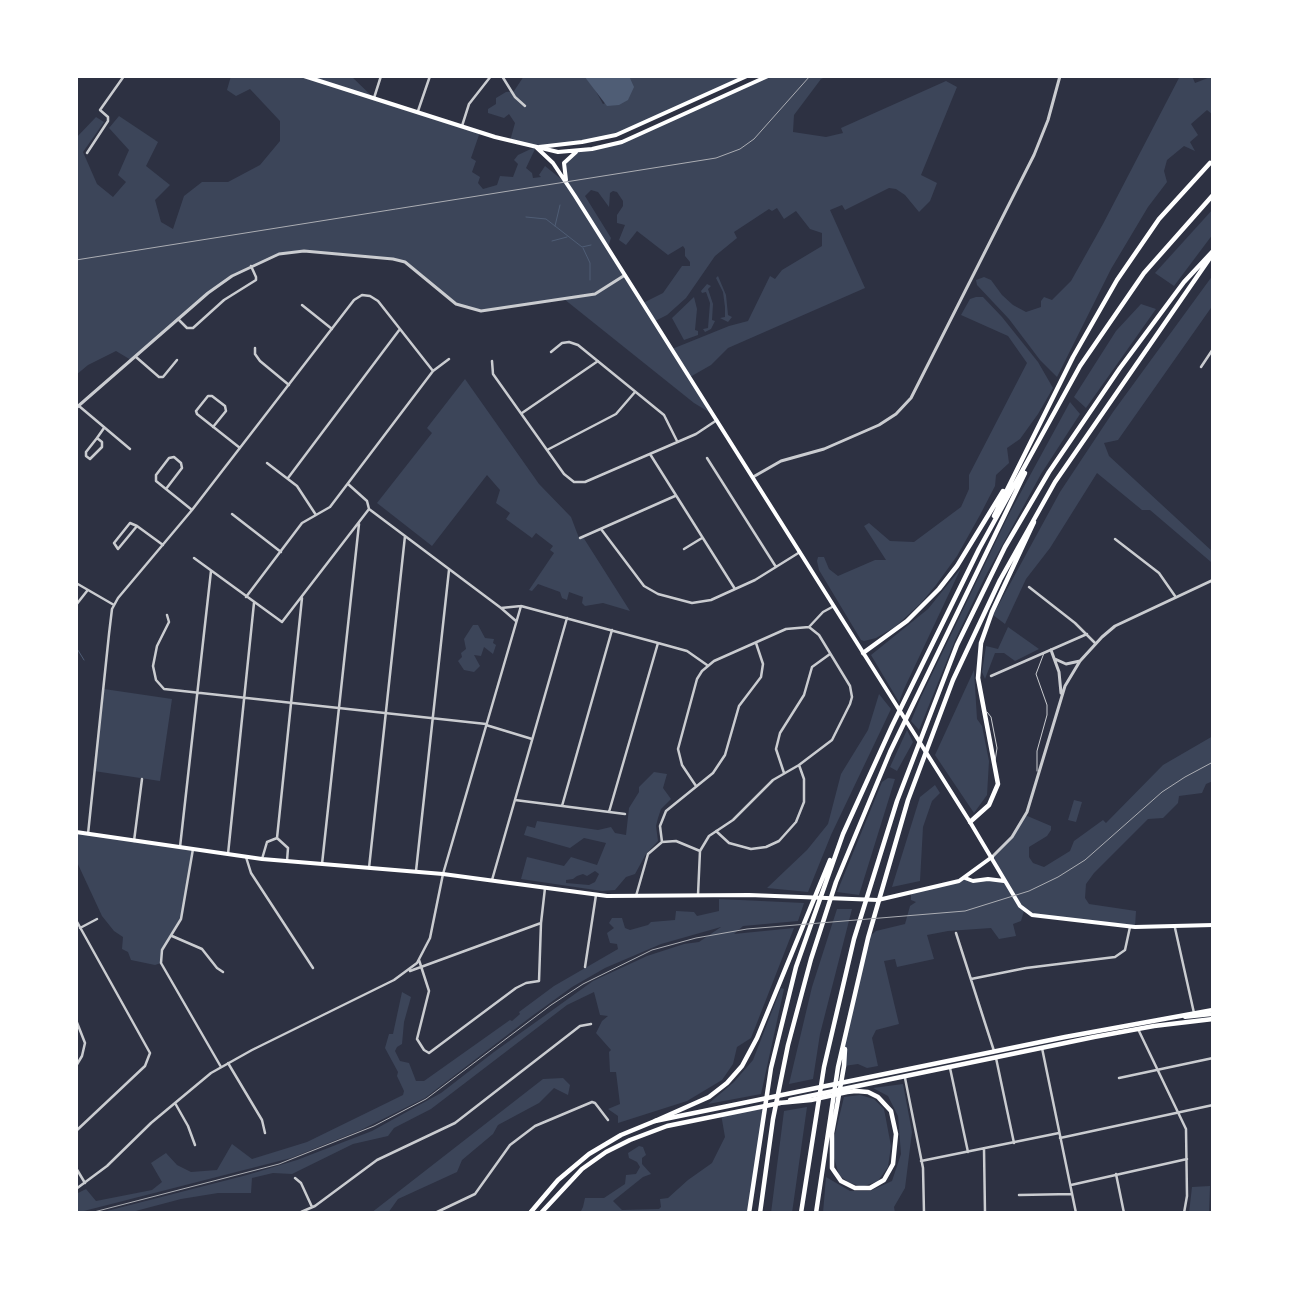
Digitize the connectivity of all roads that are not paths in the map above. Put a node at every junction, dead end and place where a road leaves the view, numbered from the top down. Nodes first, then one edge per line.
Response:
1 (124, 76) edge
2 (304, 76) edge
3 (381, 76) edge
4 (430, 76) edge
5 (491, 76) edge
6 (502, 76) edge
7 (747, 76) edge
8 (768, 76) edge
9 (1060, 76) edge
10 (374, 98) junction
11 (525, 106) dead end
12 (418, 111) junction
13 (462, 126) junction
14 (536, 147) junction
15 (578, 151) junction
16 (87, 153) dead end
17 (1210, 163) dead end
18 (567, 183) junction
19 (1213, 195) edge
20 (1213, 252) edge
21 (251, 266) junction
22 (626, 275) junction
23 (302, 306) dead end
24 (178, 319) junction
25 (332, 328) junction
26 (400, 329) junction
27 (255, 348) dead end
28 (1213, 349) edge
29 (551, 352) dead end
30 (136, 356) junction
31 (449, 358) dead end
32 (176, 360) dead end
33 (492, 361) dead end
34 (598, 361) junction
35 (1201, 366) dead end
36 (432, 371) junction
37 (289, 385) junction
38 (635, 392) junction
39 (78, 407) edge
40 (522, 413) junction
41 (717, 420) junction
42 (213, 427) junction
43 (104, 428) junction
44 (97, 438) junction
45 (677, 442) junction
46 (130, 448) dead end
47 (240, 448) junction
48 (547, 450) junction
49 (650, 454) junction
50 (1032, 456) junction
51 (707, 458) dead end
52 (268, 463) dead end
53 (753, 477) junction
54 (288, 478) junction
55 (1011, 479) junction
56 (348, 484) junction
57 (166, 489) junction
58 (675, 496) junction
59 (1040, 507) junction
60 (369, 509) junction
61 (192, 510) junction
62 (232, 514) dead end
63 (316, 515) junction
64 (359, 524) junction
65 (137, 526) junction
66 (601, 529) junction
67 (405, 536) junction
68 (580, 538) dead end
69 (702, 538) junction
70 (1115, 539) dead end
71 (163, 545) junction
72 (684, 549) dead end
73 (979, 549) junction
74 (281, 552) junction
75 (800, 552) junction
76 (194, 558) dead end
77 (776, 567) junction
78 (449, 570) junction
79 (211, 571) junction
80 (1213, 580) edge
81 (76, 583) edge
82 (1029, 587) dead end
83 (735, 590) junction
84 (87, 591) junction
85 (1175, 596) junction
86 (246, 597) junction
87 (302, 598) junction
88 (254, 603) junction
89 (76, 605) edge
90 (114, 605) junction
91 (521, 606) junction
92 (834, 606) junction
93 (501, 608) junction
94 (167, 615) dead end
95 (567, 618) junction
96 (516, 622) junction
97 (809, 627) junction
98 (612, 630) junction
99 (1087, 634) junction
100 (756, 642) junction
101 (658, 643) junction
102 (1095, 643) junction
103 (1051, 650) junction
104 (863, 653) junction
105 (1044, 653) junction
106 (830, 654) junction
107 (1055, 658) junction
108 (1080, 660) junction
109 (706, 665) junction
110 (991, 676) dead end
111 (198, 694) junction
112 (1062, 696) junction
113 (244, 697) junction
114 (292, 702) junction
115 (340, 708) junction
116 (386, 712) junction
117 (433, 718) junction
118 (486, 725) junction
119 (532, 739) junction
120 (799, 765) junction
121 (784, 773) junction
122 (1038, 777) junction
123 (142, 779) dead end
124 (696, 786) junction
125 (515, 800) junction
126 (562, 806) junction
127 (609, 812) junction
128 (625, 814) dead end
129 (970, 822) junction
130 (716, 831) junction
131 (76, 832) edge
132 (88, 834) junction
133 (277, 838) junction
134 (134, 841) junction
135 (662, 842) junction
136 (180, 847) junction
137 (193, 849) junction
138 (700, 851) junction
139 (228, 854) junction
140 (246, 857) junction
141 (992, 857) junction
142 (262, 859) junction
143 (287, 862) junction
144 (322, 865) junction
145 (369, 868) junction
146 (416, 871) junction
147 (443, 874) junction
148 (965, 878) junction
149 (492, 880) junction
150 (1004, 881) junction
151 (822, 884) junction
152 (546, 888) junction
153 (596, 895) junction
154 (698, 895) junction
155 (636, 896) junction
156 (97, 919) dead end
157 (76, 920) edge
158 (541, 923) junction
159 (1213, 925) edge
160 (1130, 927) junction
161 (80, 928) junction
162 (1175, 928) junction
163 (956, 933) dead end
164 (172, 936) junction
165 (419, 960) junction
166 (422, 967) junction
167 (585, 967) dead end
168 (314, 968) dead end
169 (224, 972) dead end
170 (407, 973) junction
171 (971, 979) junction
172 (1213, 1010) edge
173 (1194, 1013) junction
174 (1213, 1014) edge
175 (1213, 1019) edge
176 (76, 1020) edge
177 (1156, 1020) junction
178 (591, 1024) dead end
179 (1138, 1029) junction
180 (85, 1048) junction
181 (1042, 1048) junction
182 (89, 1049) dead end
183 (994, 1051) junction
184 (996, 1057) junction
185 (1213, 1058) edge
186 (228, 1063) junction
187 (76, 1066) edge
188 (221, 1067) junction
189 (950, 1068) junction
190 (1158, 1070) junction
191 (905, 1078) junction
192 (1119, 1078) dead end
193 (174, 1103) junction
194 (779, 1103) junction
195 (1213, 1105) edge
196 (834, 1106) junction
197 (1178, 1113) junction
198 (608, 1120) dead end
199 (654, 1121) junction
200 (76, 1131) edge
201 (265, 1133) dead end
202 (1059, 1133) junction
203 (1060, 1138) junction
204 (1014, 1142) junction
205 (195, 1145) dead end
206 (984, 1149) junction
207 (968, 1152) junction
208 (1187, 1159) junction
209 (921, 1161) junction
210 (76, 1168) edge
211 (1116, 1174) junction
212 (295, 1178) dead end
213 (85, 1183) junction
214 (1070, 1185) junction
215 (76, 1189) edge
216 (1072, 1194) junction
217 (1019, 1195) dead end
218 (312, 1208) junction
219 (291, 1213) edge
220 (435, 1213) edge
221 (530, 1213) edge
222 (541, 1213) edge
223 (749, 1213) edge
224 (760, 1213) edge
225 (801, 1213) edge
226 (816, 1213) edge
227 (924, 1213) edge
228 (984, 1213) edge
229 (1076, 1213) edge
230 (1124, 1213) edge
231 (1184, 1213) edge

1 - 16 street
2 - 10 main road
3 - 10 street
4 - 12 street
5 - 13 street
6 - 11 street
7 - 14 main road
8 - 15 main road
9 - 53 street
10 - 12 main road
12 - 13 main road
13 - 14 main road
14 - 15 main road
14 - 18 main road
15 - 18 main road
17 - 55 highway
18 - 22 main road
19 - 50 highway
20 - 59 highway
20 - 225 highway
21 - 22 street
21 - 24 street
21 - 24 street
22 - 41 main road
23 - 25 street
24 - 30 street
25 - 26 street
25 - 37 street
26 - 36 street
26 - 54 street
27 - 37 street
28 - 35 street
29 - 34 street
30 - 32 street
30 - 39 street
31 - 36 street
33 - 40 street
34 - 38 street
34 - 40 street
36 - 56 street
37 - 47 street
38 - 45 street
38 - 48 street
39 - 43 street
40 - 48 street
41 - 45 street
41 - 53 main road
42 - 42 street
42 - 47 street
43 - 44 street
43 - 46 street
44 - 44 street
45 - 49 street
47 - 61 street
48 - 49 street
49 - 58 street
50 - 73 highway
50 - 224 highway
51 - 77 street
52 - 54 street
53 - 75 main road
54 - 63 street
55 - 73 highway
55 - 104 highway
56 - 60 street
56 - 63 street
57 - 57 street
57 - 61 street
58 - 66 street
58 - 69 street
59 - 129 highway
59 - 196 highway
60 - 64 street
60 - 67 street
61 - 71 street
62 - 74 street
63 - 74 street
64 - 87 street
64 - 115 street
65 - 65 street
65 - 71 street
66 - 68 street
66 - 83 street
67 - 78 street
67 - 116 street
69 - 72 street
69 - 83 street
70 - 85 street
71 - 90 street
73 - 151 highway
74 - 86 street
75 - 77 street
75 - 92 main road
76 - 79 street
77 - 83 street
78 - 93 street
78 - 117 street
79 - 86 street
79 - 111 street
80 - 85 street
81 - 84 street
82 - 99 street
84 - 89 street
84 - 90 street
85 - 102 street
86 - 88 street
87 - 88 street
87 - 114 street
88 - 113 street
90 - 132 street
91 - 93 street
91 - 95 street
91 - 96 street
92 - 97 street
92 - 104 main road
93 - 96 street
94 - 111 street
95 - 98 street
95 - 119 street
96 - 118 street
97 - 100 street
97 - 106 street
98 - 101 street
98 - 126 street
99 - 102 street
99 - 103 street
100 - 109 street
100 - 124 street
101 - 109 street
101 - 127 street
102 - 108 street
103 - 105 street
103 - 107 street
104 - 129 main road
105 - 110 street
105 - 122 lane
106 - 120 street
106 - 121 street
107 - 108 street
107 - 112 street
108 - 112 street
109 - 124 street
111 - 113 street
111 - 136 street
112 - 122 street
113 - 114 street
113 - 139 street
114 - 115 street
114 - 133 street
115 - 116 street
115 - 144 street
116 - 117 street
116 - 145 street
117 - 118 street
117 - 146 street
118 - 119 street
118 - 147 street
119 - 125 street
120 - 121 street
120 - 130 street
121 - 130 street
122 - 141 street
123 - 134 street
124 - 135 street
125 - 126 street
125 - 149 street
126 - 127 street
127 - 128 street
129 - 141 main road
130 - 138 street
131 - 132 main road
132 - 134 main road
133 - 142 street
133 - 143 street
134 - 136 main road
135 - 138 street
135 - 155 street
136 - 137 main road
137 - 139 main road
137 - 164 street
138 - 154 street
139 - 140 main road
140 - 142 main road
140 - 168 street
141 - 148 main road
141 - 150 main road
142 - 143 main road
143 - 144 main road
144 - 145 main road
145 - 146 main road
146 - 147 main road
147 - 149 main road
147 - 165 street
148 - 150 main road
148 - 154 main road
149 - 152 main road
150 - 160 main road
151 - 199 highway
151 - 223 highway
152 - 153 main road
152 - 158 street
153 - 155 main road
153 - 167 street
154 - 155 main road
156 - 161 street
157 - 161 street
158 - 166 street
158 - 166 street
159 - 162 main road
160 - 162 main road
160 - 171 street
161 - 200 street
162 - 173 street
163 - 171 street
164 - 169 street
164 - 188 street
165 - 166 street
165 - 170 street
166 - 170 street
170 - 186 street
171 - 183 street
172 - 173 highway
173 - 177 highway
174 - 177 main road
175 - 179 highway
176 - 180 street
177 - 183 highway
178 - 218 street
179 - 181 highway
179 - 190 street
180 - 182 street
180 - 187 street
181 - 184 highway
181 - 202 street
183 - 199 highway
184 - 189 highway
184 - 204 street
185 - 190 street
186 - 188 street
186 - 201 street
188 - 193 street
189 - 191 highway
189 - 207 street
190 - 192 street
190 - 197 street
191 - 194 highway
191 - 209 street
193 - 205 street
193 - 213 street
194 - 196 highway
194 - 222 highway
195 - 197 street
196 - 226 highway
197 - 203 street
197 - 208 street
198 - 220 street
199 - 221 highway
202 - 203 street
202 - 204 street
203 - 214 street
204 - 206 street
206 - 207 street
206 - 228 street
207 - 209 street
208 - 211 street
208 - 231 street
209 - 227 street
210 - 213 street
211 - 214 street
211 - 230 street
212 - 218 street
213 - 215 street
214 - 216 street
216 - 217 street
216 - 229 street
218 - 219 street

